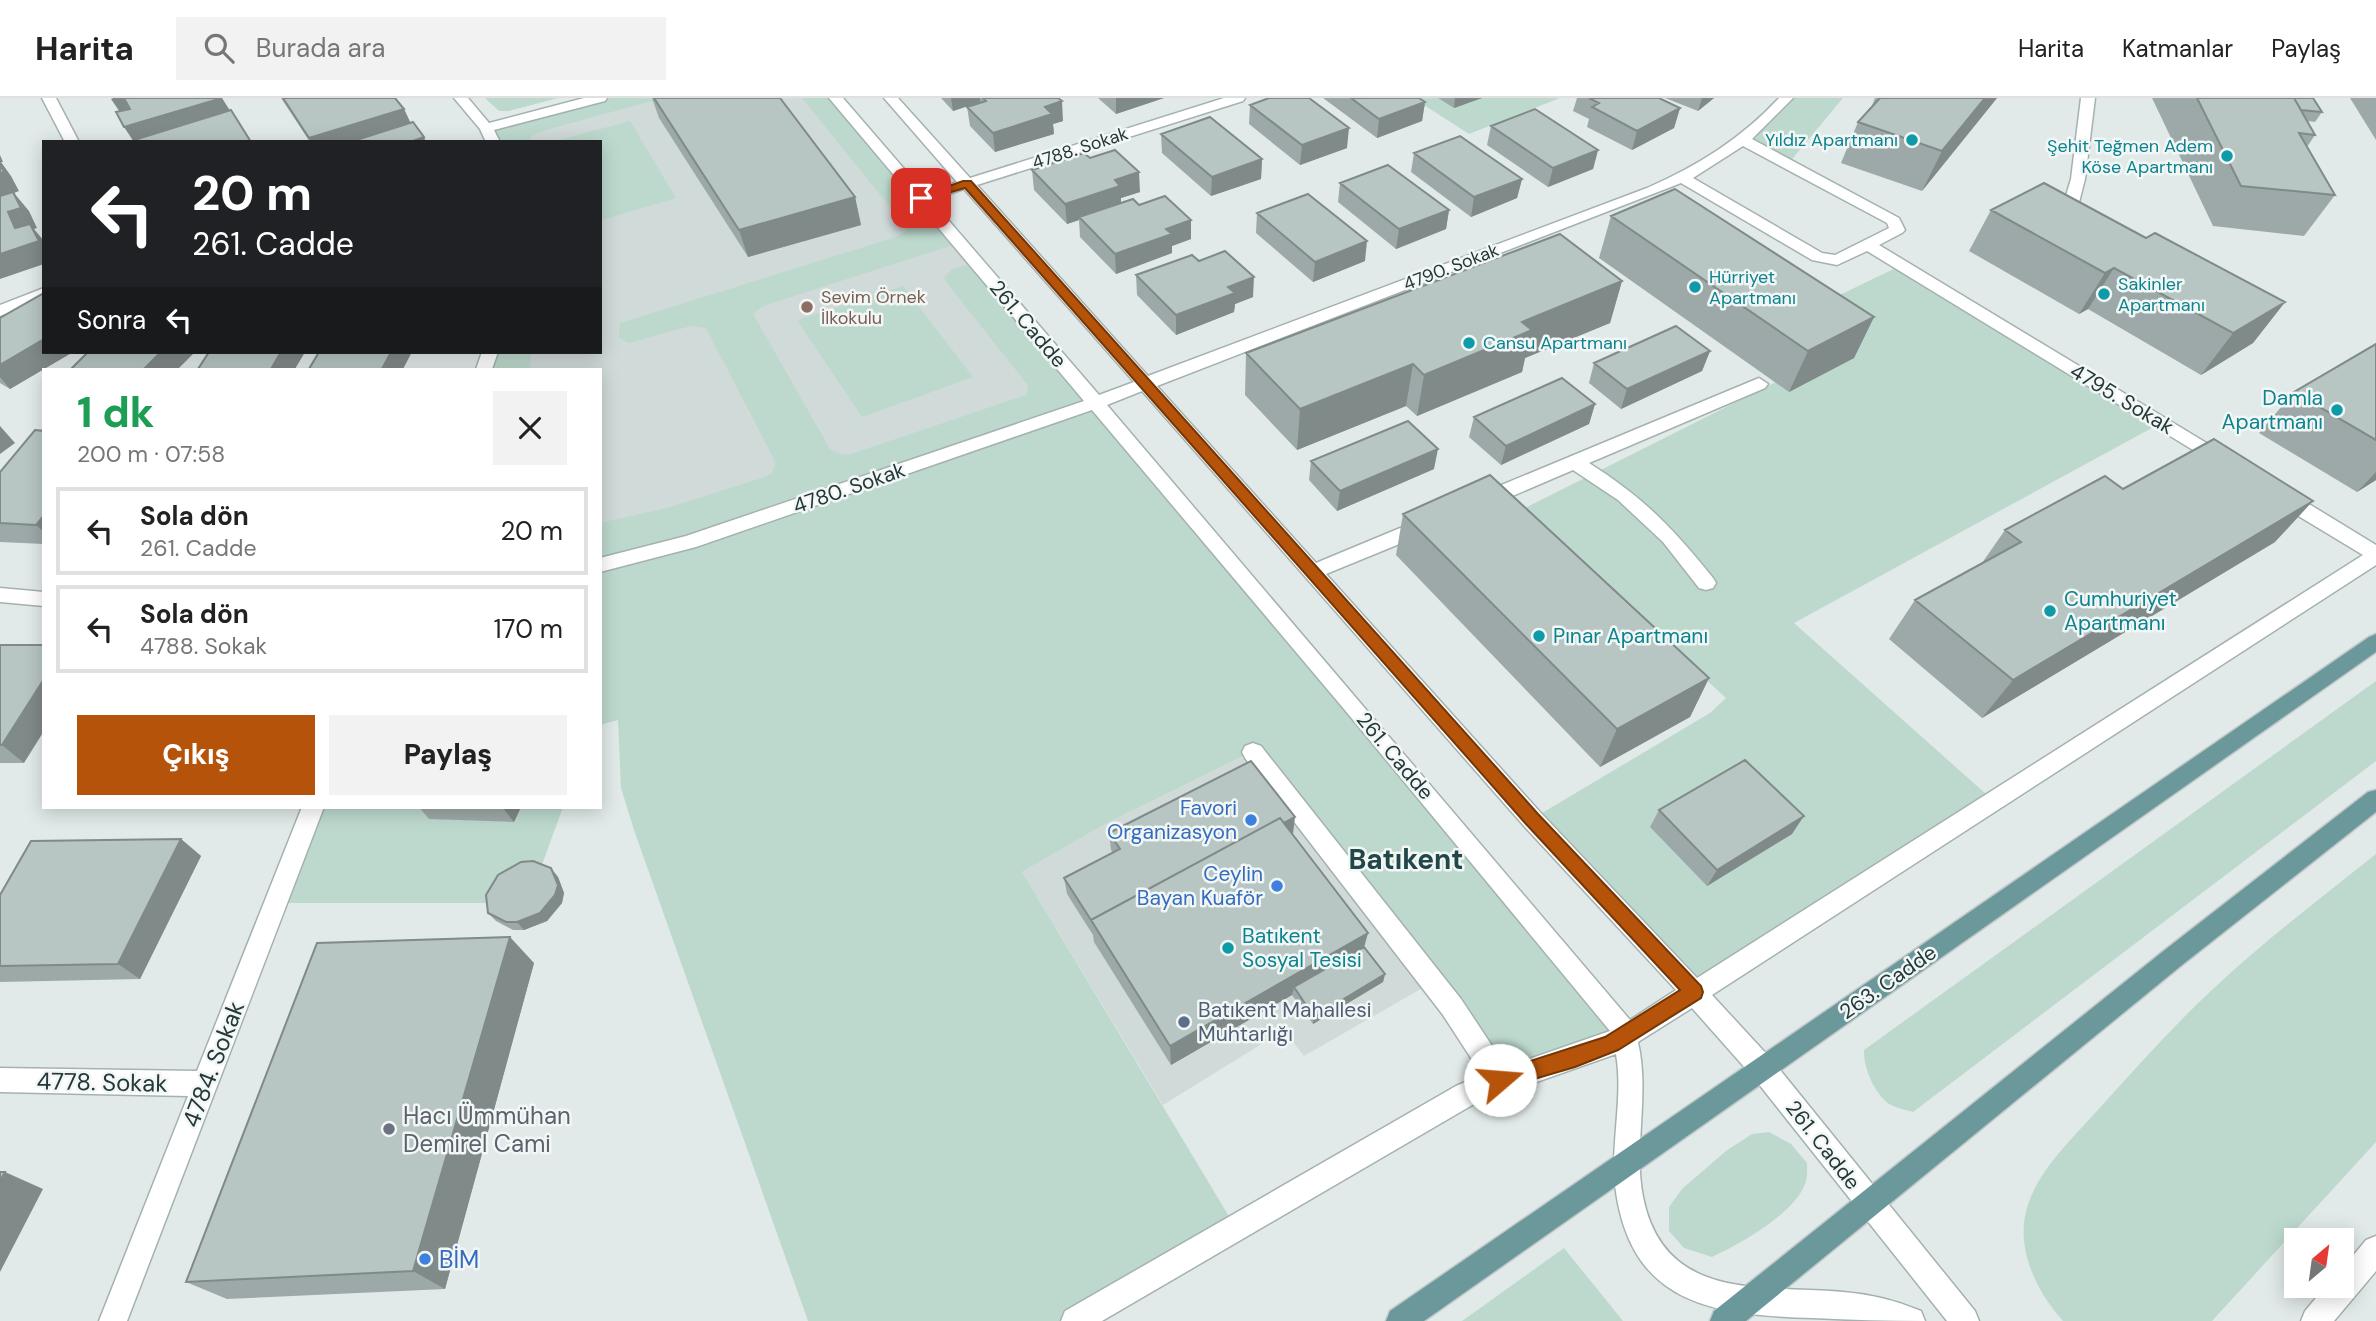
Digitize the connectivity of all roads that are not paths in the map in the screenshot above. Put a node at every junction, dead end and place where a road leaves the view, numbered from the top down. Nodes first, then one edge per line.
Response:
1 (49, 98) edge
2 (461, 98) edge
3 (600, 98) edge
4 (836, 98) edge
5 (891, 98) edge
6 (1238, 98) edge
7 (1786, 98) edge
8 (2088, 98) edge
9 (486, 128) junction
10 (71, 140) edge
11 (492, 140) edge
12 (1743, 140) junction
13 (1683, 178) junction
14 (967, 183) junction
15 (921, 198) junction
16 (2064, 230) edge
17 (1868, 245) junction
18 (42, 294) edge
19 (0, 311) edge
20 (1144, 383) junction
21 (1759, 384) dead end
22 (1095, 403) junction
23 (1574, 462) junction
24 (2233, 467) edge
25 (2269, 489) edge
26 (1462, 509) edge
27 (1437, 520) edge
28 (2376, 555) edge
29 (602, 564) edge
30 (1312, 572) junction
31 (1706, 583) dead end
32 (0, 595) edge
33 (42, 599) edge
34 (2376, 642) edge
35 (1253, 752) dead end
36 (2376, 799) edge
37 (312, 809) edge
38 (1694, 992) junction
39 (1625, 1037) junction
40 (1763, 1069) junction
41 (0, 1080) edge
42 (1500, 1080) junction
43 (205, 1084) junction
44 (1628, 1163) junction
45 (1870, 1204) junction
46 (2376, 1250) edge
47 (1746, 1303) junction
48 (113, 1321) edge
49 (1075, 1321) edge
50 (1400, 1321) edge
51 (1724, 1321) edge
52 (1912, 1321) edge
53 (1965, 1321) edge
54 (2315, 1321) edge

1 - 10 street
2 - 9 street
3 - 9 street
4 - 15 street, 261. Cadde
5 - 14 street, 261. Cadde
6 - 14 street, 4788. Sokak
7 - 12 street, 4790. Sokak
8 - 16 street
9 - 11 street
12 - 13 street, 4790. Sokak
12 - 17 street
13 - 17 street
13 - 20 street, 4790. Sokak
14 - 15 street, 4788. Sokak
14 - 20 street, 261. Cadde
15 - 22 street, 261. Cadde
17 - 24 street, 4795. Sokak
18 - 19 street
20 - 22 street, 4790. Sokak
20 - 30 street, 261. Cadde
21 - 23 street
22 - 29 street, 4780. Sokak
22 - 39 street, 261. Cadde
23 - 26 street
23 - 31 street
25 - 28 street
27 - 30 street
28 - 38 street
30 - 38 street, 261. Cadde
32 - 33 street
34 - 40 main road, 263. Cadde
35 - 42 street
36 - 45 main road
37 - 43 street, 4784. Sokak
38 - 39 street
38 - 40 street, 261. Cadde
39 - 42 street
39 - 44 street, 261. Cadde
40 - 44 main road, 263. Cadde
40 - 45 street, 261. Cadde
41 - 43 street, 4778. Sokak
42 - 49 street
43 - 48 street, 4784. Sokak
44 - 47 street, 261. Cadde
44 - 50 main road, 263. Cadde
45 - 47 main road
45 - 53 street, 261. Cadde
46 - 54 street
47 - 51 main road
47 - 52 street, 261. Cadde

